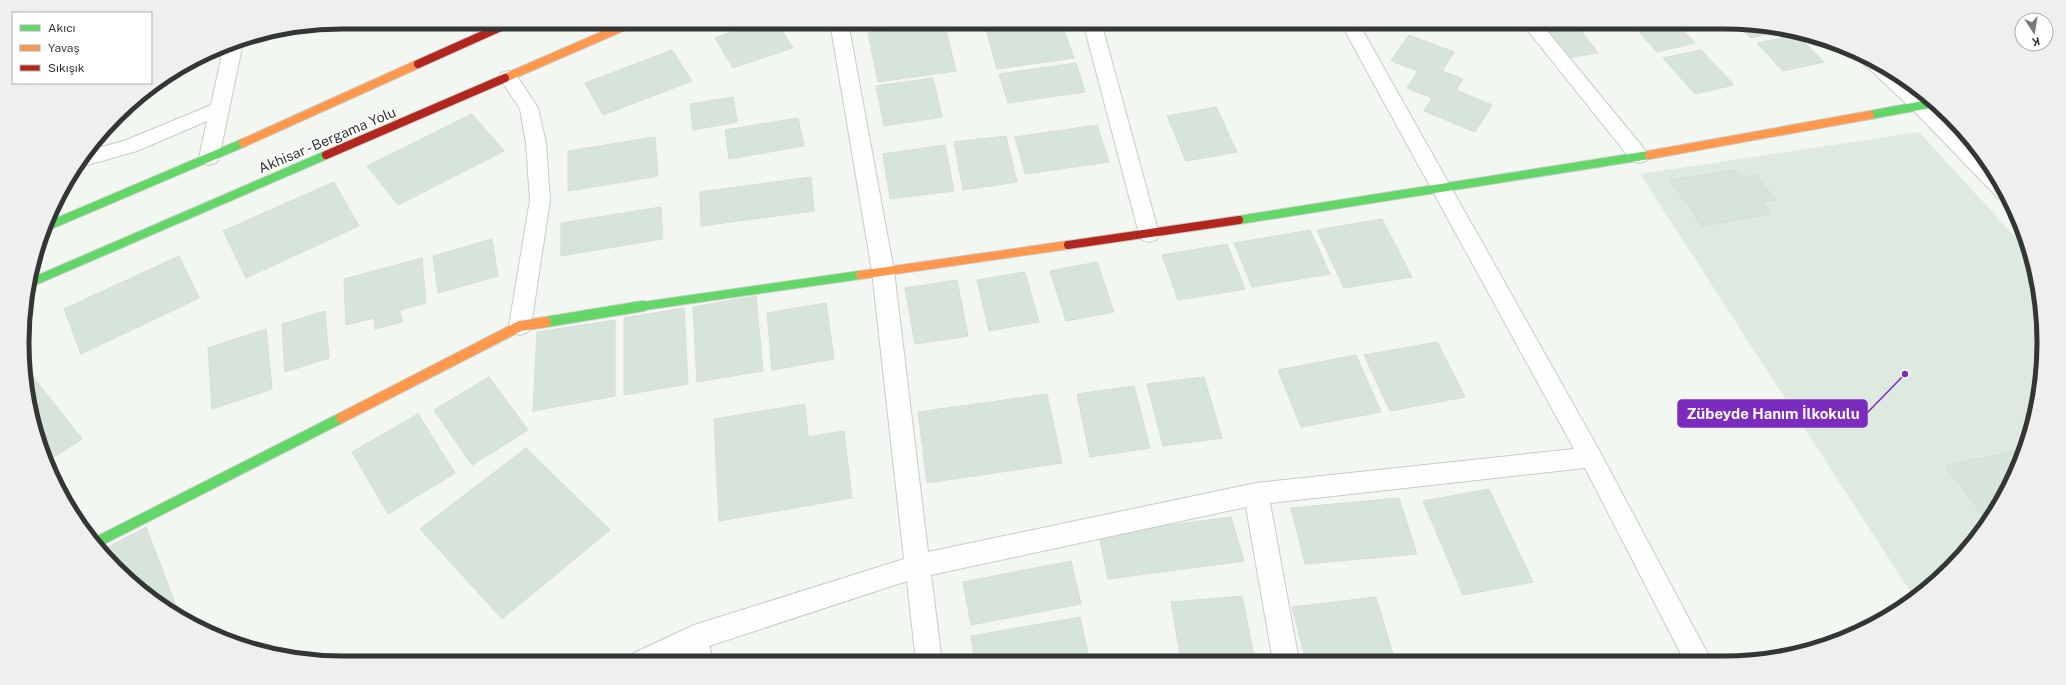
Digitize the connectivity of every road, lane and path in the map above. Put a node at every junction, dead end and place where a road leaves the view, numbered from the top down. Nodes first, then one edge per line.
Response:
1 (496, 29) edge
2 (618, 29) edge
3 (840, 29) edge
4 (1094, 29) edge
5 (1353, 29) edge
6 (1536, 29) edge
7 (232, 50) edge
8 (508, 77) junction
9 (1928, 105) edge
10 (219, 109) junction
11 (1934, 110) edge
12 (1639, 156) junction
13 (90, 157) edge
14 (209, 158) junction
15 (1985, 170) edge
16 (1442, 189) junction
17 (53, 224) edge
18 (1149, 234) junction
19 (883, 271) junction
20 (35, 281) edge
21 (520, 326) junction
22 (1591, 457) junction
23 (1256, 494) junction
24 (100, 540) edge
25 (918, 566) junction
26 (698, 650) edge
27 (670, 656) edge
28 (928, 656) edge
29 (1285, 656) edge
30 (1696, 656) edge

1 - 14 street
2 - 8 street, Akhisar - Bergama Yolu
3 - 19 street
4 - 18 street
5 - 16 street
6 - 12 street
7 - 10 street
8 - 20 street, Akhisar - Bergama Yolu
8 - 21 street
9 - 12 street
10 - 13 street
10 - 14 street
11 - 15 street
12 - 16 street
14 - 17 street
16 - 18 street
16 - 22 street
18 - 19 street
19 - 21 street
19 - 25 street
21 - 24 street
22 - 23 street
22 - 30 street
23 - 25 street
23 - 29 street
25 - 26 street
25 - 28 street
26 - 27 street

